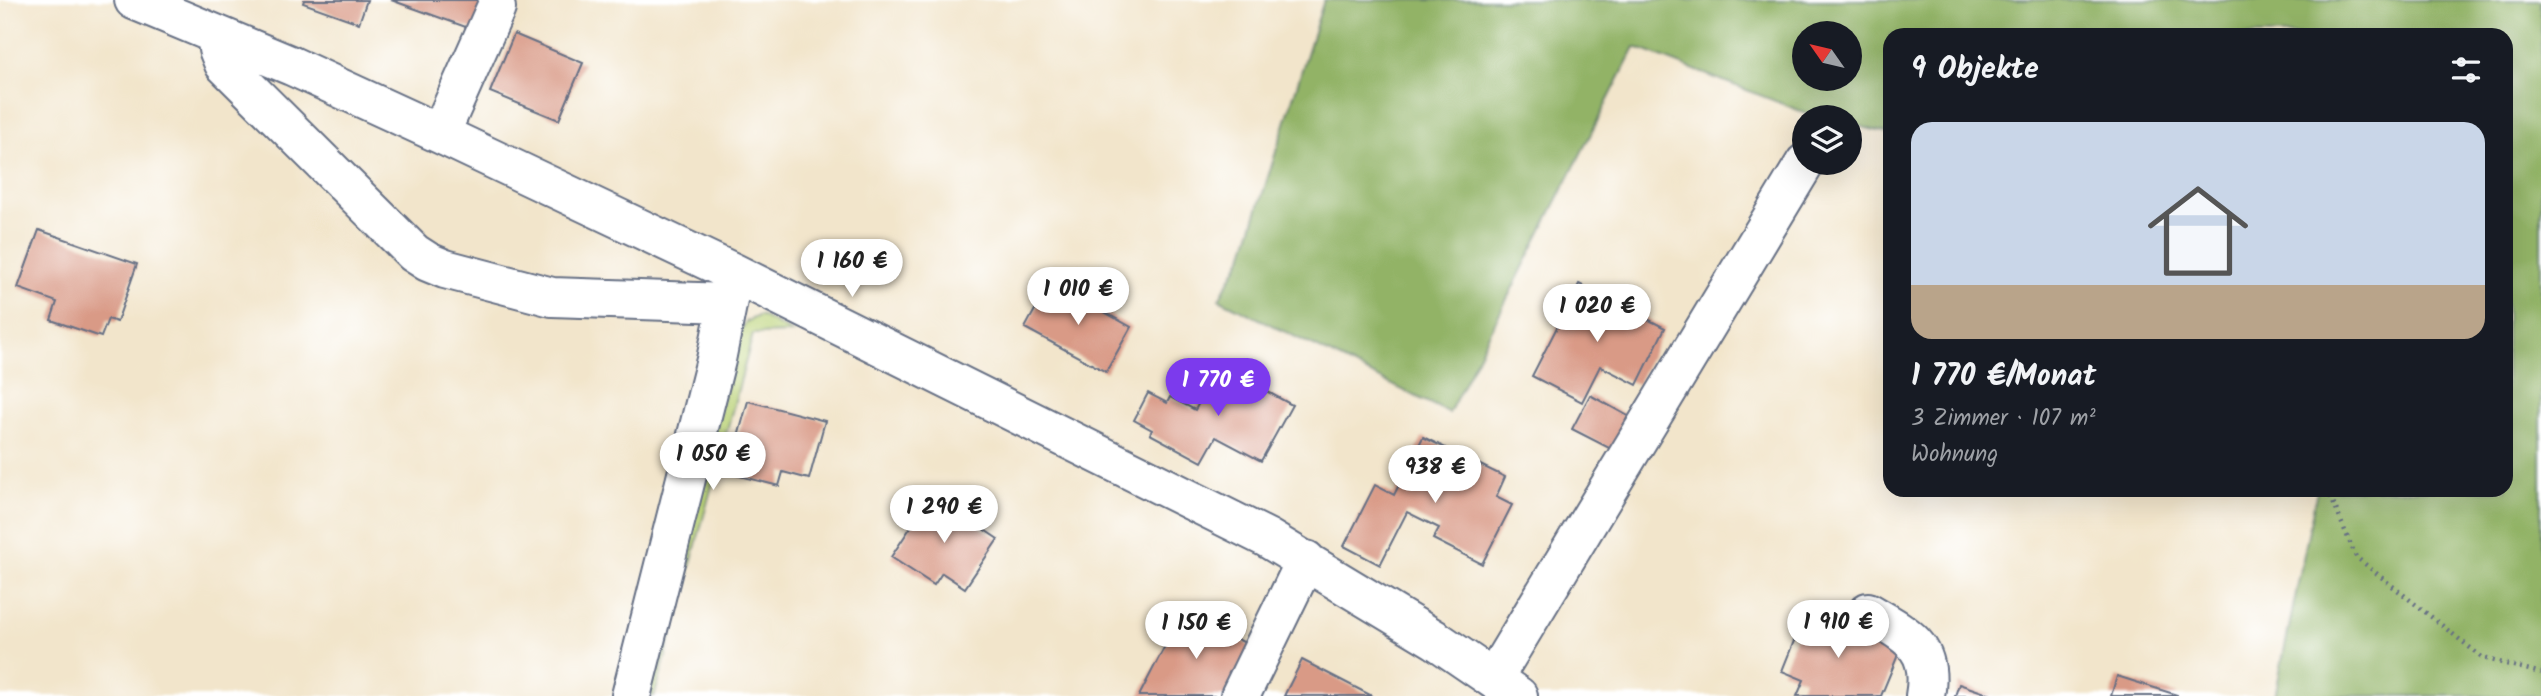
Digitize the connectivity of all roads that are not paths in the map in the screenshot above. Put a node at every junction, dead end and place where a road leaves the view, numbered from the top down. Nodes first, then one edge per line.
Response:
1 (134, 0) edge
2 (496, 8) dead end
3 (216, 34) junction
4 (440, 134) junction
5 (1798, 175) edge
6 (731, 288) junction
7 (1306, 560) junction
8 (1868, 612) dead end
9 (1506, 687) edge
10 (631, 696) edge
11 (1240, 696) edge
12 (1924, 696) edge

1 - 3 street
2 - 4 street
3 - 4 street
3 - 6 street
4 - 6 street
5 - 9 street
6 - 7 street
6 - 10 street
7 - 9 street
7 - 11 street
8 - 12 street

